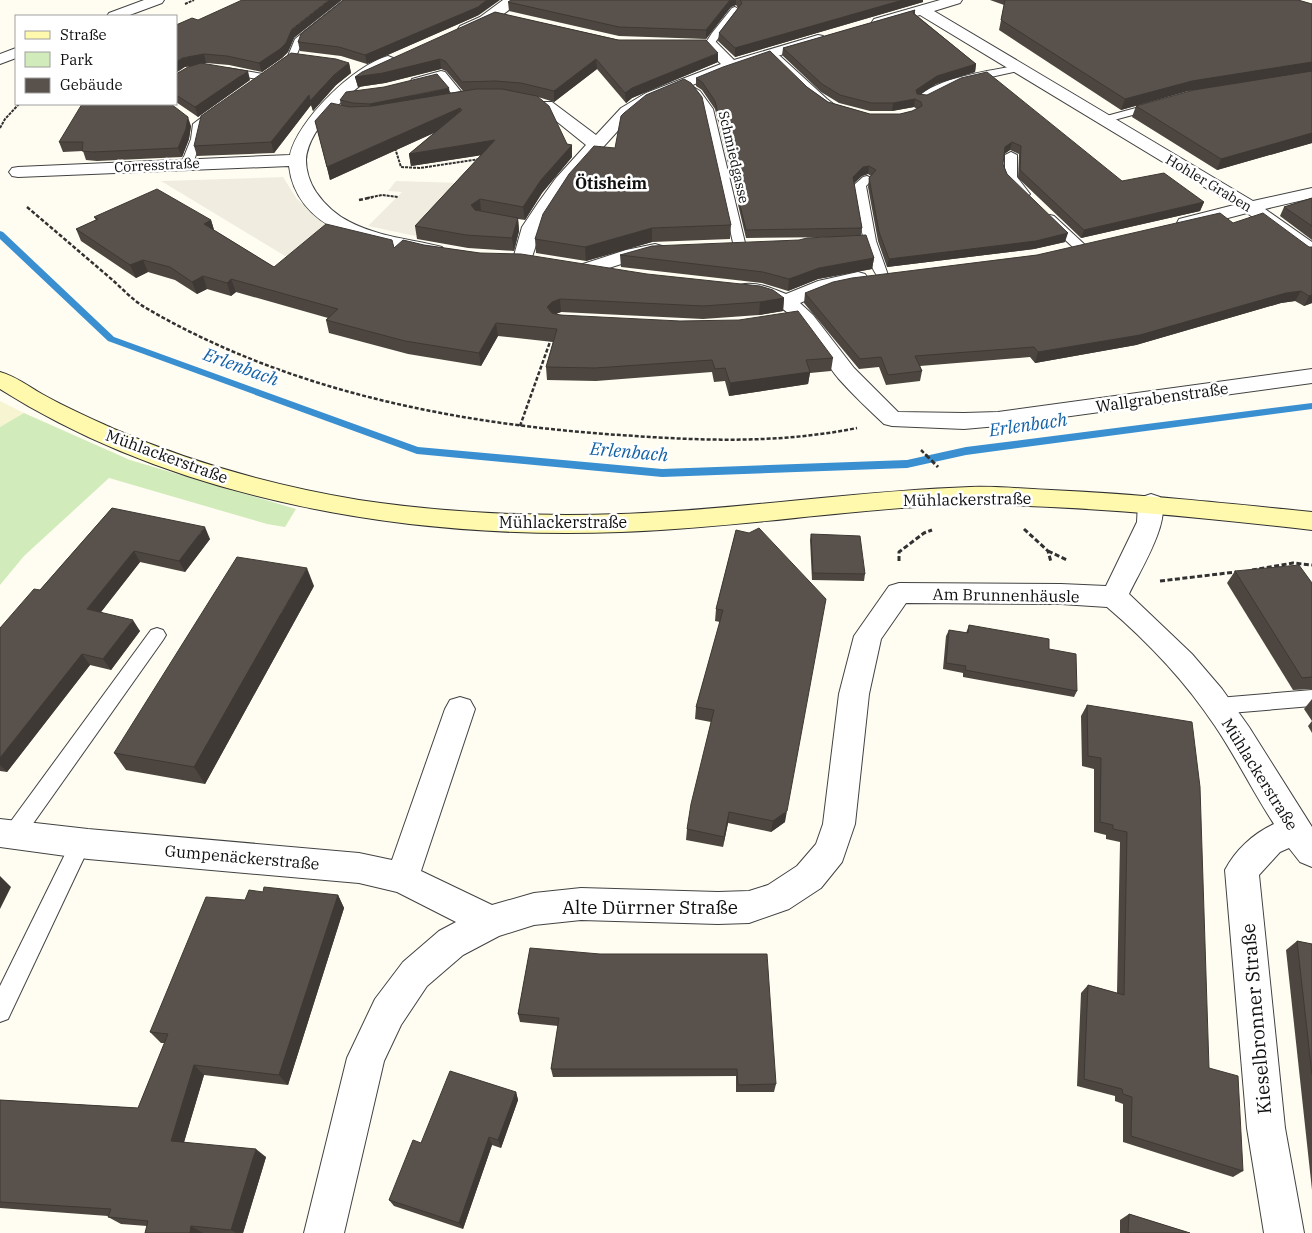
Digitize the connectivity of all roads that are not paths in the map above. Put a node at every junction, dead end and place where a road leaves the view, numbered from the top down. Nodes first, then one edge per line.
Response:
1 (157, 0) edge
2 (350, 0) edge
3 (512, 0) edge
4 (955, 0) edge
5 (921, 9) junction
6 (735, 10) edge
7 (493, 14) junction
8 (117, 15) edge
9 (512, 19) edge
10 (866, 25) edge
11 (838, 33) edge
12 (446, 37) edge
13 (653, 44) edge
14 (710, 44) junction
15 (15, 53) edge
16 (768, 53) junction
17 (403, 55) edge
18 (292, 57) junction
19 (0, 59) edge
20 (312, 60) edge
21 (348, 65) edge
22 (731, 65) junction
23 (1019, 68) junction
24 (214, 69) edge
25 (368, 71) junction
26 (263, 77) junction
27 (404, 84) edge
28 (683, 84) junction
29 (248, 88) edge
30 (360, 92) edge
31 (340, 94) junction
32 (474, 95) edge
33 (921, 99) edge
34 (1170, 101) edge
35 (542, 103) edge
36 (226, 104) edge
37 (840, 108) edge
38 (1103, 120) junction
39 (596, 144) junction
40 (1011, 155) edge
41 (297, 160) junction
42 (187, 164) junction
43 (18, 172) dead end
44 (868, 178) edge
45 (1312, 193) edge
46 (1030, 199) edge
47 (1252, 208) junction
48 (1044, 213) edge
49 (1166, 228) edge
50 (750, 246) joint
51 (1080, 247) edge
52 (721, 248) edge
53 (672, 250) edge
54 (1312, 251) edge
55 (454, 255) edge
56 (523, 260) edge
57 (891, 274) joint
58 (628, 275) edge
59 (723, 287) edge
60 (786, 301) junction
61 (802, 315) junction
62 (775, 320) edge
63 (1312, 376) edge
64 (0, 379) edge
65 (1151, 503) junction
66 (1312, 521) edge
67 (1117, 592) junction
68 (898, 594) joint
69 (157, 635) dead end
70 (1312, 698) edge
71 (1218, 706) junction
72 (460, 709) dead end
73 (7, 834) edge
74 (1303, 841) edge
75 (81, 843) junction
76 (402, 878) junction
77 (491, 922) junction
78 (0, 1011) edge
79 (324, 1233) edge
80 (1284, 1233) edge

1 - 8 street
2 - 18 lane
3 - 7 street
4 - 5 street
5 - 10 street
5 - 23 street, Hohler Graben
6 - 14 lane
7 - 9 street
7 - 12 street
11 - 16 street
13 - 14 street
14 - 22 street
15 - 19 street
16 - 22 street
16 - 37 lane
17 - 25 street
18 - 20 street
18 - 26 lane
21 - 25 street
22 - 28 street
23 - 33 lane
23 - 38 street, Hohler Graben
24 - 26 lane
25 - 31 street
26 - 29 lane
27 - 32 lane
28 - 39 street
28 - 50 lane, Schmiedgasse
30 - 31 lane
31 - 41 street
34 - 38 lane
35 - 39 street
36 - 42 lane
38 - 47 street, Hohler Graben
39 - 56 street
40 - 46 lane
41 - 42 street, Corresstraße
41 - 55 street
42 - 43 street, Corresstraße
44 - 57 lane
45 - 47 street
47 - 49 street
47 - 54 street, Hohler Graben
48 - 51 lane
50 - 52 street
53 - 58 street
57 - 60 street
59 - 60 street
60 - 61 street
61 - 62 street
61 - 63 street, Wallgrabenstraße
64 - 65 main road, Mühlackerstraße
65 - 66 main road, Mühlackerstraße
65 - 67 street
67 - 68 street, Am Brunnenhäusle
67 - 71 street, Mühlackerstraße
68 - 77 street, Alte Dürrner Straße
69 - 73 lane
70 - 71 lane
71 - 74 street, Mühlackerstraße
72 - 76 street
73 - 75 street, Gumpenäckerstraße
74 - 80 street, Kieselbronner Straße
75 - 76 street, Gumpenäckerstraße
75 - 78 lane
76 - 77 street, Gumpenäckerstraße
77 - 79 street, Alte Dürrner Straße

